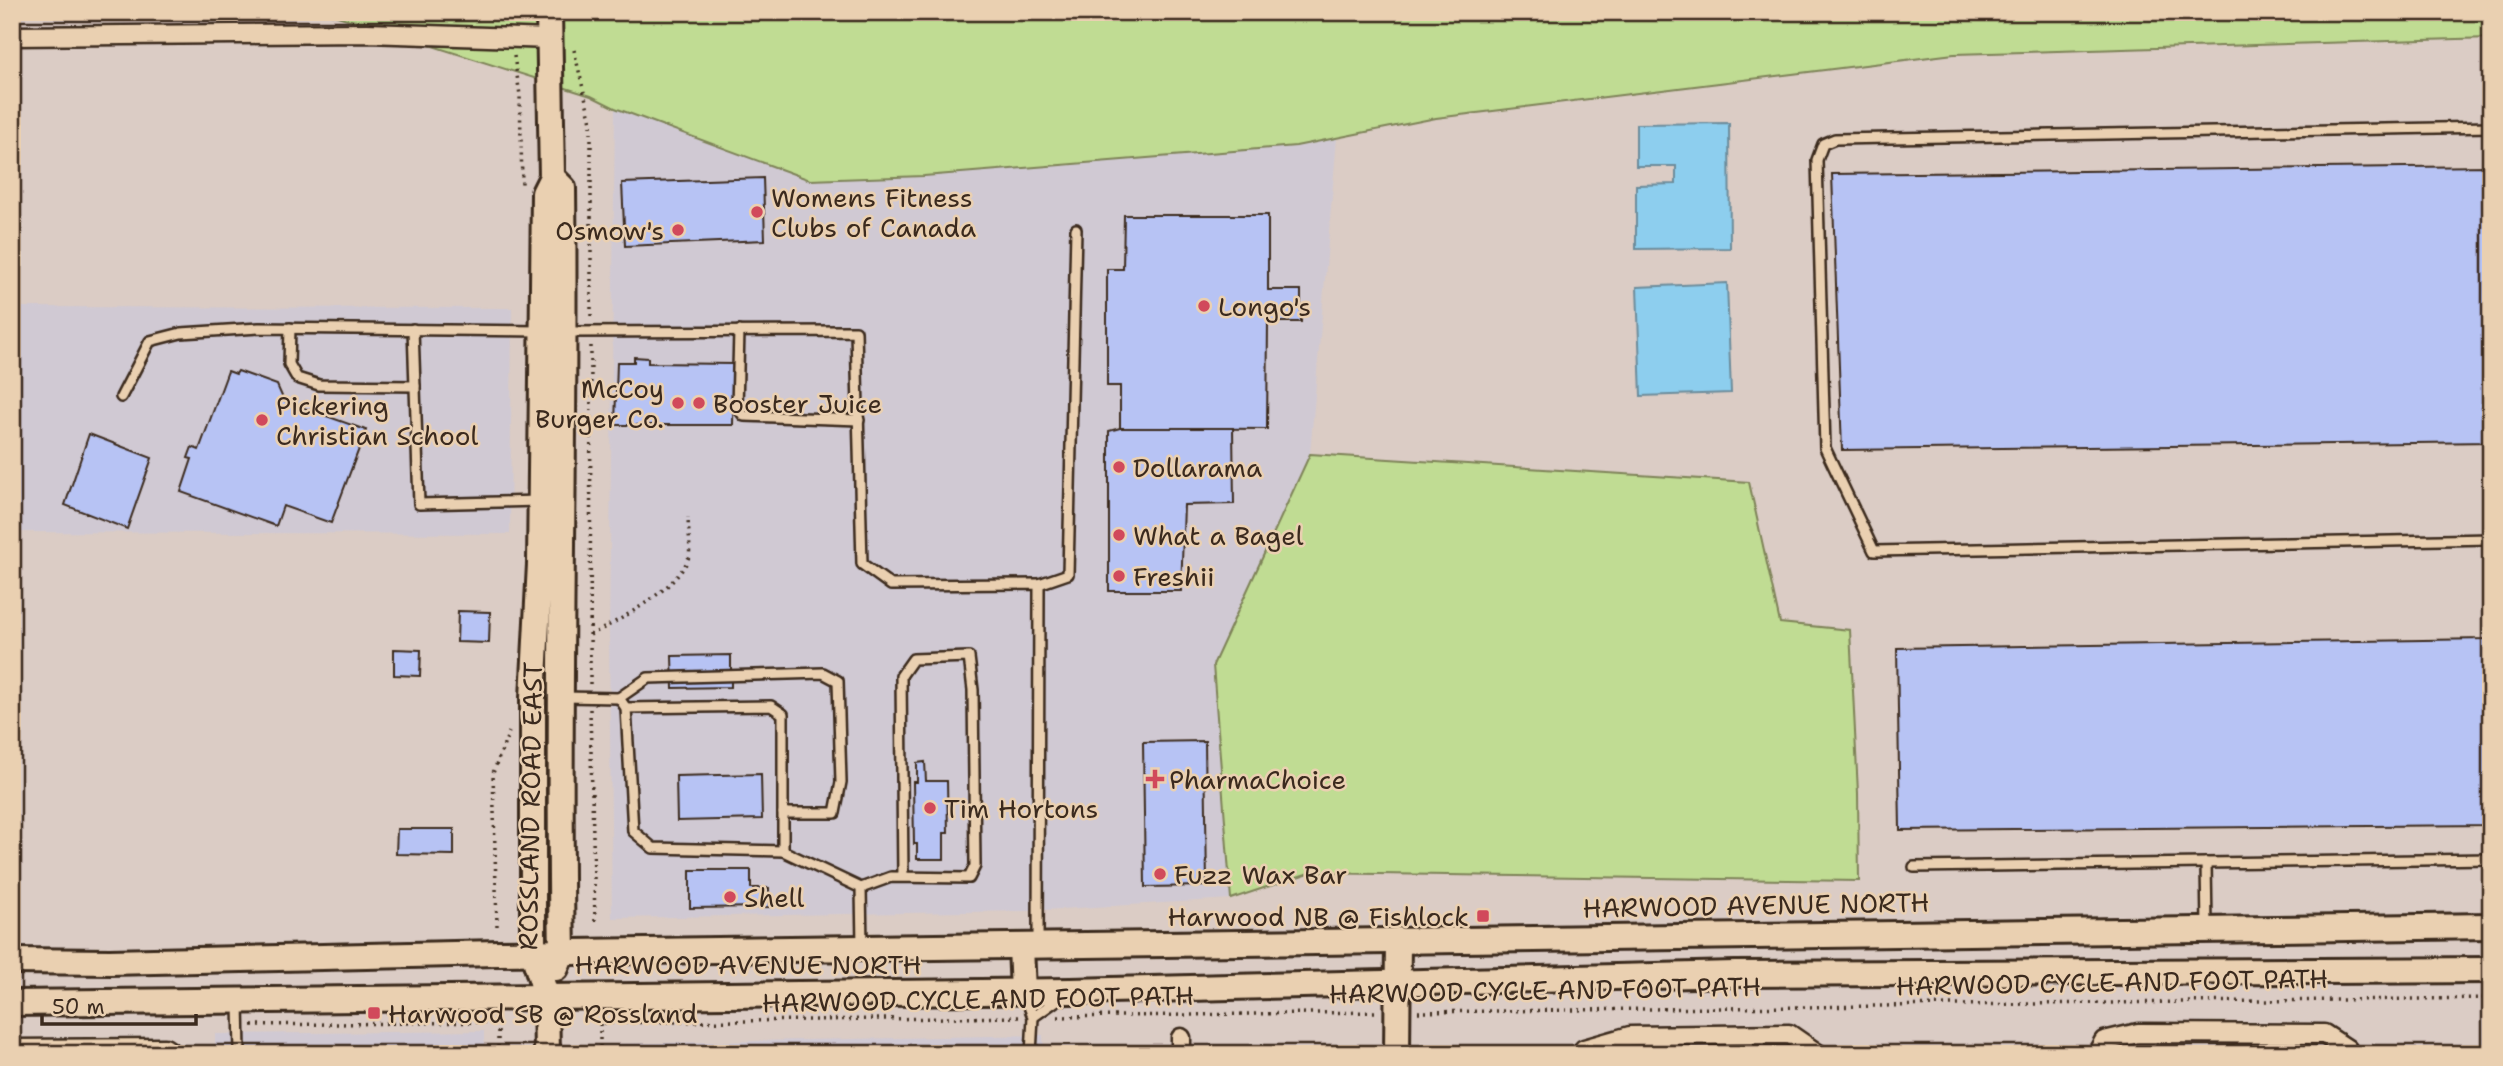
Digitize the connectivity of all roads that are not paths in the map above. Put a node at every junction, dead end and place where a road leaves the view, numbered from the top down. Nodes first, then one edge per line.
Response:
1 (549, 12) edge
2 (12, 36) edge
3 (562, 39) junction
4 (2491, 127) edge
5 (1076, 229) dead end
6 (290, 328) junction
7 (413, 329) junction
8 (554, 331) junction
9 (739, 331) junction
10 (415, 386) junction
11 (121, 397) dead end
12 (859, 420) junction
13 (540, 501) junction
14 (2491, 539) edge
15 (1039, 584) junction
16 (561, 697) junction
17 (619, 698) junction
18 (626, 708) junction
19 (783, 813) junction
20 (783, 851) junction
21 (2491, 859) edge
22 (2206, 863) junction
23 (1914, 867) dead end
24 (903, 877) junction
25 (862, 888) junction
26 (2491, 926) edge
27 (2207, 929) junction
28 (1398, 940) junction
29 (1030, 947) junction
30 (862, 948) junction
31 (533, 953) junction
32 (562, 953) junction
33 (12, 961) edge
34 (2491, 970) edge
35 (1398, 985) junction
36 (1071, 991) junction
37 (1023, 992) junction
38 (546, 995) junction
39 (239, 999) junction
40 (12, 1003) edge
41 (1033, 1017) junction
42 (12, 1049) edge
43 (174, 1054) edge
44 (240, 1054) edge
45 (547, 1054) edge
46 (1031, 1054) edge
47 (1397, 1054) edge
48 (1581, 1054) edge
49 (1818, 1054) edge
50 (2098, 1054) edge
51 (2347, 1054) edge

1 - 3 main road, ROSSLAND ROAD EAST
2 - 3 street
3 - 8 main road, ROSSLAND ROAD EAST
4 - 14 lane
5 - 15 lane
6 - 7 lane
6 - 10 lane
6 - 11 lane
7 - 8 lane
7 - 10 lane
8 - 9 lane
8 - 13 main road, ROSSLAND ROAD EAST
8 - 16 main road, ROSSLAND ROAD EAST
9 - 12 lane
9 - 12 lane
10 - 13 lane
12 - 15 lane
13 - 31 main road, ROSSLAND ROAD EAST
15 - 29 lane
16 - 17 lane
16 - 32 main road, ROSSLAND ROAD EAST
17 - 18 lane
17 - 19 lane
18 - 19 lane
18 - 20 lane
19 - 20 lane
20 - 25 lane
21 - 22 lane
22 - 23 lane
22 - 27 lane
24 - 24 lane
24 - 25 lane
25 - 30 lane
26 - 27 main road, HARWOOD AVENUE NORTH
27 - 28 main road, HARWOOD AVENUE NORTH
28 - 29 main road, HARWOOD AVENUE NORTH
28 - 35 main road
29 - 30 main road, HARWOOD AVENUE NORTH
29 - 37 main road
30 - 32 main road, HARWOOD AVENUE NORTH
31 - 32 main road, HARWOOD AVENUE NORTH
31 - 33 main road, HARWOOD AVENUE NORTH
31 - 38 main road, ROSSLAND ROAD EAST
32 - 38 main road, ROSSLAND ROAD EAST
34 - 35 main road, HARWOOD AVENUE NORTH
35 - 36 main road, HARWOOD AVENUE NORTH
35 - 47 main road
36 - 37 main road, HARWOOD AVENUE NORTH
36 - 41 lane
37 - 38 main road, HARWOOD AVENUE NORTH
37 - 41 lane
38 - 39 main road, HARWOOD AVENUE NORTH
38 - 45 main road
39 - 40 main road, HARWOOD AVENUE NORTH
39 - 44 lane
41 - 46 lane
42 - 43 street
48 - 49 street
50 - 51 street

